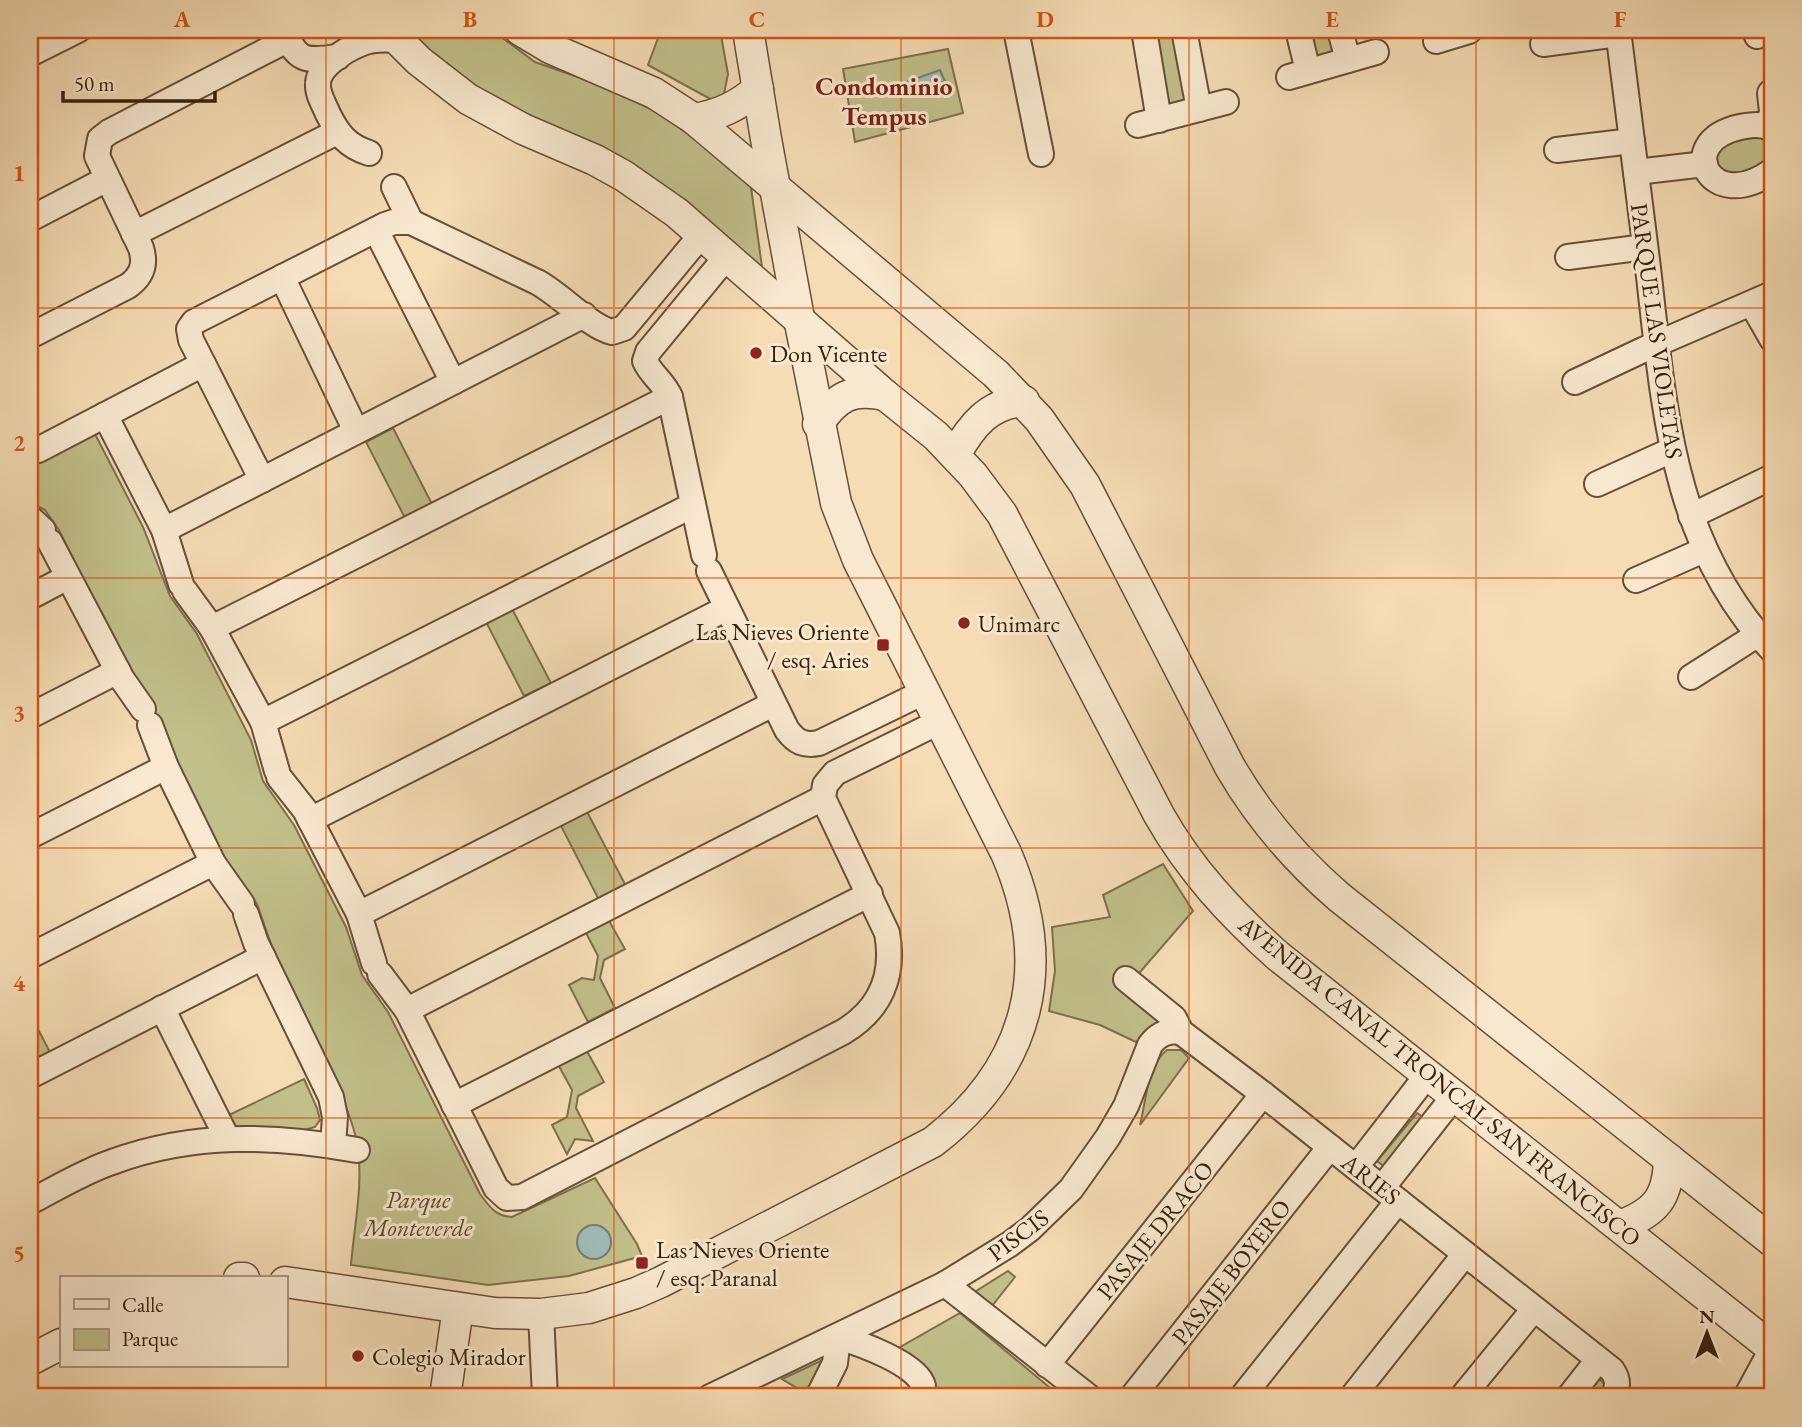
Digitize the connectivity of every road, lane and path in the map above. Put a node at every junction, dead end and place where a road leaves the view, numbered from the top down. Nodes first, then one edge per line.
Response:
1 (78, 30) edge
2 (520, 30) edge
3 (748, 30) edge
4 (1016, 30) edge
5 (1144, 30) edge
6 (1184, 30) edge
7 (1298, 30) edge
8 (1340, 30) edge
9 (1618, 32) edge
10 (285, 35) edge
11 (393, 35) edge
12 (364, 36) edge
13 (1543, 44) dead end
14 (1376, 52) dead end
15 (30, 54) edge
16 (338, 57) junction
17 (1348, 60) junction
18 (758, 89) junction
19 (1770, 93) dead end
20 (1226, 102) dead end
21 (1199, 110) junction
22 (694, 119) junction
23 (1770, 128) edge
24 (337, 132) junction
25 (1632, 141) junction
26 (1556, 150) dead end
27 (369, 153) dead end
28 (1041, 154) dead end
29 (1705, 163) junction
30 (1636, 172) junction
31 (1772, 172) edge
32 (107, 179) junction
33 (774, 185) junction
34 (394, 187) dead end
35 (30, 219) edge
36 (411, 222) junction
37 (376, 230) junction
38 (134, 234) junction
39 (702, 234) junction
40 (1645, 247) junction
41 (727, 256) junction
42 (1567, 257) dead end
43 (282, 277) junction
44 (1762, 299) edge
45 (584, 315) junction
46 (799, 318) junction
47 (30, 336) edge
48 (1772, 339) edge
49 (1657, 344) junction
50 (203, 364) junction
51 (453, 382) junction
52 (1576, 382) dead end
53 (885, 395) junction
54 (670, 397) junction
55 (1024, 401) junction
56 (105, 415) junction
57 (818, 424) junction
58 (356, 431) junction
59 (38, 450) dead end
60 (1672, 450) junction
61 (956, 455) junction
62 (1772, 477) edge
63 (262, 480) junction
64 (1597, 484) dead end
65 (694, 505) junction
66 (1691, 516) junction
67 (41, 530) edge
68 (164, 530) junction
69 (1704, 550) junction
70 (68, 577) junction
71 (1636, 580) dead end
72 (30, 597) edge
73 (727, 608) junction
74 (212, 628) junction
75 (1765, 642) edge
76 (118, 671) junction
77 (1691, 677) dead end
78 (924, 692) junction
79 (774, 704) junction
80 (30, 716) edge
81 (263, 722) junction
82 (939, 722) junction
83 (166, 767) junction
84 (823, 798) junction
85 (310, 820) junction
86 (30, 836) edge
87 (213, 863) junction
88 (870, 894) junction
89 (359, 914) junction
90 (30, 956) edge
91 (263, 957) junction
92 (1126, 979) dead end
93 (162, 1008) junction
94 (407, 1010) junction
95 (1181, 1032) junction
96 (1428, 1074) junction
97 (30, 1076) edge
98 (1263, 1094) junction
99 (1454, 1096) junction
100 (454, 1105) junction
101 (227, 1138) junction
102 (1330, 1147) junction
103 (1669, 1159) junction
104 (1356, 1167) junction
105 (1390, 1195) junction
106 (30, 1202) edge
107 (1620, 1226) junction
108 (1772, 1241) edge
109 (1465, 1254) junction
110 (287, 1282) edge
111 (945, 1284) junction
112 (458, 1308) junction
113 (1534, 1308) junction
114 (541, 1314) junction
115 (838, 1337) junction
116 (60, 1345) edge
117 (1772, 1348) edge
118 (30, 1360) edge
119 (1598, 1360) junction
120 (1047, 1365) junction
121 (1615, 1389) edge
122 (445, 1397) edge
123 (545, 1397) edge
124 (710, 1397) edge
125 (818, 1397) edge
126 (920, 1397) edge
127 (1088, 1397) edge
128 (1132, 1397) edge
129 (1242, 1397) edge
130 (1352, 1397) edge
131 (1462, 1397) edge
132 (1569, 1397) edge
133 (1746, 1397) edge

1 - 15 street
2 - 22 street
3 - 18 street
4 - 28 street
5 - 21 street
6 - 21 street
7 - 17 street
8 - 17 street
9 - 13 street
9 - 25 street, PARQUE LAS VIOLETAS
10 - 16 street
10 - 32 street
11 - 12 street
11 - 39 street, AVENIDA CANAL TRONCAL SAN FRANCISCO
12 - 16 street
14 - 17 street
16 - 24 street
18 - 22 street
18 - 33 street
19 - 23 street
20 - 21 street
22 - 33 street
23 - 29 street
24 - 27 street
24 - 38 street
25 - 26 street
25 - 30 street, PARQUE LAS VIOLETAS
29 - 30 street
29 - 31 street
30 - 40 street, PARQUE LAS VIOLETAS
32 - 35 street
32 - 38 street
33 - 46 street
33 - 55 street
34 - 36 street
36 - 37 street
36 - 45 street
37 - 43 street
37 - 51 street
38 - 47 street
39 - 41 street, AVENIDA CANAL TRONCAL SAN FRANCISCO
39 - 45 street
40 - 42 street
40 - 49 street, PARQUE LAS VIOLETAS
41 - 46 street, AVENIDA CANAL TRONCAL SAN FRANCISCO
41 - 54 street
43 - 50 street
43 - 58 street
44 - 48 street
44 - 49 street
45 - 51 street
46 - 53 street, AVENIDA CANAL TRONCAL SAN FRANCISCO
46 - 57 street
49 - 52 street
49 - 60 street, PARQUE LAS VIOLETAS
50 - 56 street
50 - 63 street
51 - 58 street
53 - 57 street
53 - 61 street, AVENIDA CANAL TRONCAL SAN FRANCISCO
54 - 65 street
54 - 74 street
55 - 61 street
55 - 103 street
56 - 59 street
56 - 68 street
57 - 78 street
58 - 63 street
60 - 64 street
60 - 66 street, PARQUE LAS VIOLETAS
61 - 96 street, AVENIDA CANAL TRONCAL SAN FRANCISCO
62 - 66 street
63 - 68 street
65 - 73 street
65 - 81 street
66 - 69 street, PARQUE LAS VIOLETAS
67 - 70 street
68 - 74 street
69 - 71 street
69 - 75 street, PARQUE LAS VIOLETAS
70 - 72 street
70 - 76 street
73 - 79 street
73 - 85 street
74 - 81 street
75 - 77 street
76 - 80 street
76 - 83 street
78 - 79 street
78 - 82 street
79 - 89 street
81 - 85 street
82 - 84 street
82 - 114 street
83 - 86 street
83 - 87 street
84 - 88 street
84 - 94 street
85 - 89 street
87 - 90 street
87 - 91 street
88 - 100 street
88 - 100 street
89 - 94 street
91 - 93 street
91 - 101 street
92 - 95 street, ARIES
93 - 97 street
93 - 101 street
94 - 100 street
95 - 98 street, ARIES
95 - 111 street, PISCIS
96 - 99 street, AVENIDA CANAL TRONCAL SAN FRANCISCO
96 - 104 street
98 - 102 street, ARIES
98 - 120 street, PASAJE DRACO
99 - 105 street
99 - 107 street, AVENIDA CANAL TRONCAL SAN FRANCISCO
101 - 106 street
102 - 104 street, ARIES
102 - 128 street, PASAJE BOYERO
103 - 107 street
103 - 108 street
104 - 105 street, ARIES
105 - 109 street, ARIES
105 - 129 street
107 - 117 street, AVENIDA CANAL TRONCAL SAN FRANCISCO
109 - 113 street, ARIES
109 - 130 street
110 - 112 street
111 - 115 street, PISCIS
111 - 120 street
112 - 114 street
112 - 122 street
113 - 119 street, ARIES
113 - 131 street
114 - 123 street
115 - 124 street, PISCIS
115 - 125 street
115 - 126 street
116 - 118 street
117 - 133 street
119 - 121 street, ARIES
119 - 132 street
120 - 127 street

